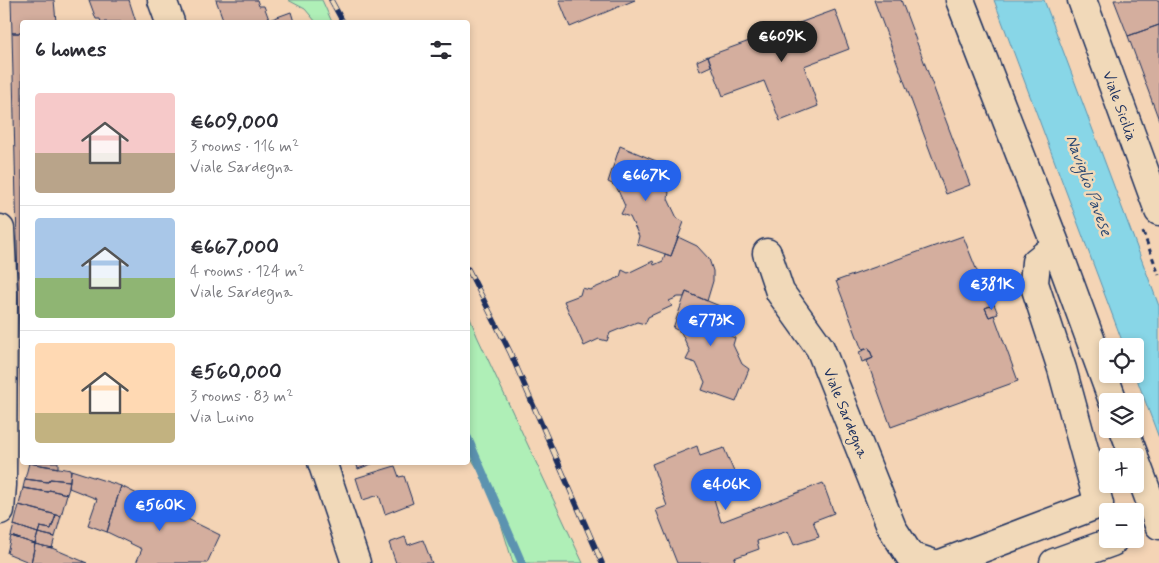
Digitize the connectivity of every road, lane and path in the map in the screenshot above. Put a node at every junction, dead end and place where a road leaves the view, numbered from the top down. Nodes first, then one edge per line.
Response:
1 (162, 0) edge
2 (960, 0) edge
3 (1082, 0) edge
4 (169, 20) edge
5 (1159, 211) edge
6 (0, 229) edge
7 (1056, 246) junction
8 (767, 254) dead end
9 (1110, 393) edge
10 (323, 465) edge
11 (1144, 485) edge
12 (1099, 503) edge
13 (0, 510) edge
14 (1099, 517) edge
15 (1159, 525) edge
16 (1099, 547) edge
17 (356, 563) edge
18 (930, 563) edge
19 (943, 563) edge
20 (1054, 563) edge

1 - 4 street
2 - 7 street
3 - 5 street, Viale Sicilia
6 - 13 street
7 - 9 street
7 - 12 street
8 - 18 street, Viale Sardegna
10 - 17 street
11 - 15 street
14 - 19 street
16 - 20 street

